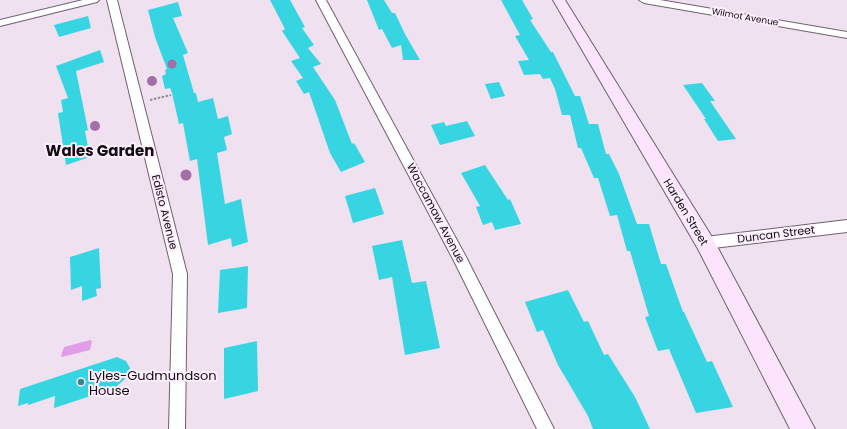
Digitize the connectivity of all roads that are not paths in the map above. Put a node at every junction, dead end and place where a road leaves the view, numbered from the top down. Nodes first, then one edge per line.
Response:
1 (94, 0) edge
2 (112, 0) edge
3 (321, 0) edge
4 (559, 0) edge
5 (644, 0) edge
6 (0, 23) edge
7 (847, 34) edge
8 (847, 226) edge
9 (705, 243) junction
10 (177, 429) edge
11 (546, 429) edge
12 (803, 429) edge

1 - 6 street
2 - 10 street, Edisto Avenue
3 - 11 street, Waccamaw Avenue
4 - 9 main road, Harden Street
5 - 7 street, Wilmot Avenue
8 - 9 street, Duncan Street
9 - 12 main road, Harden Street

